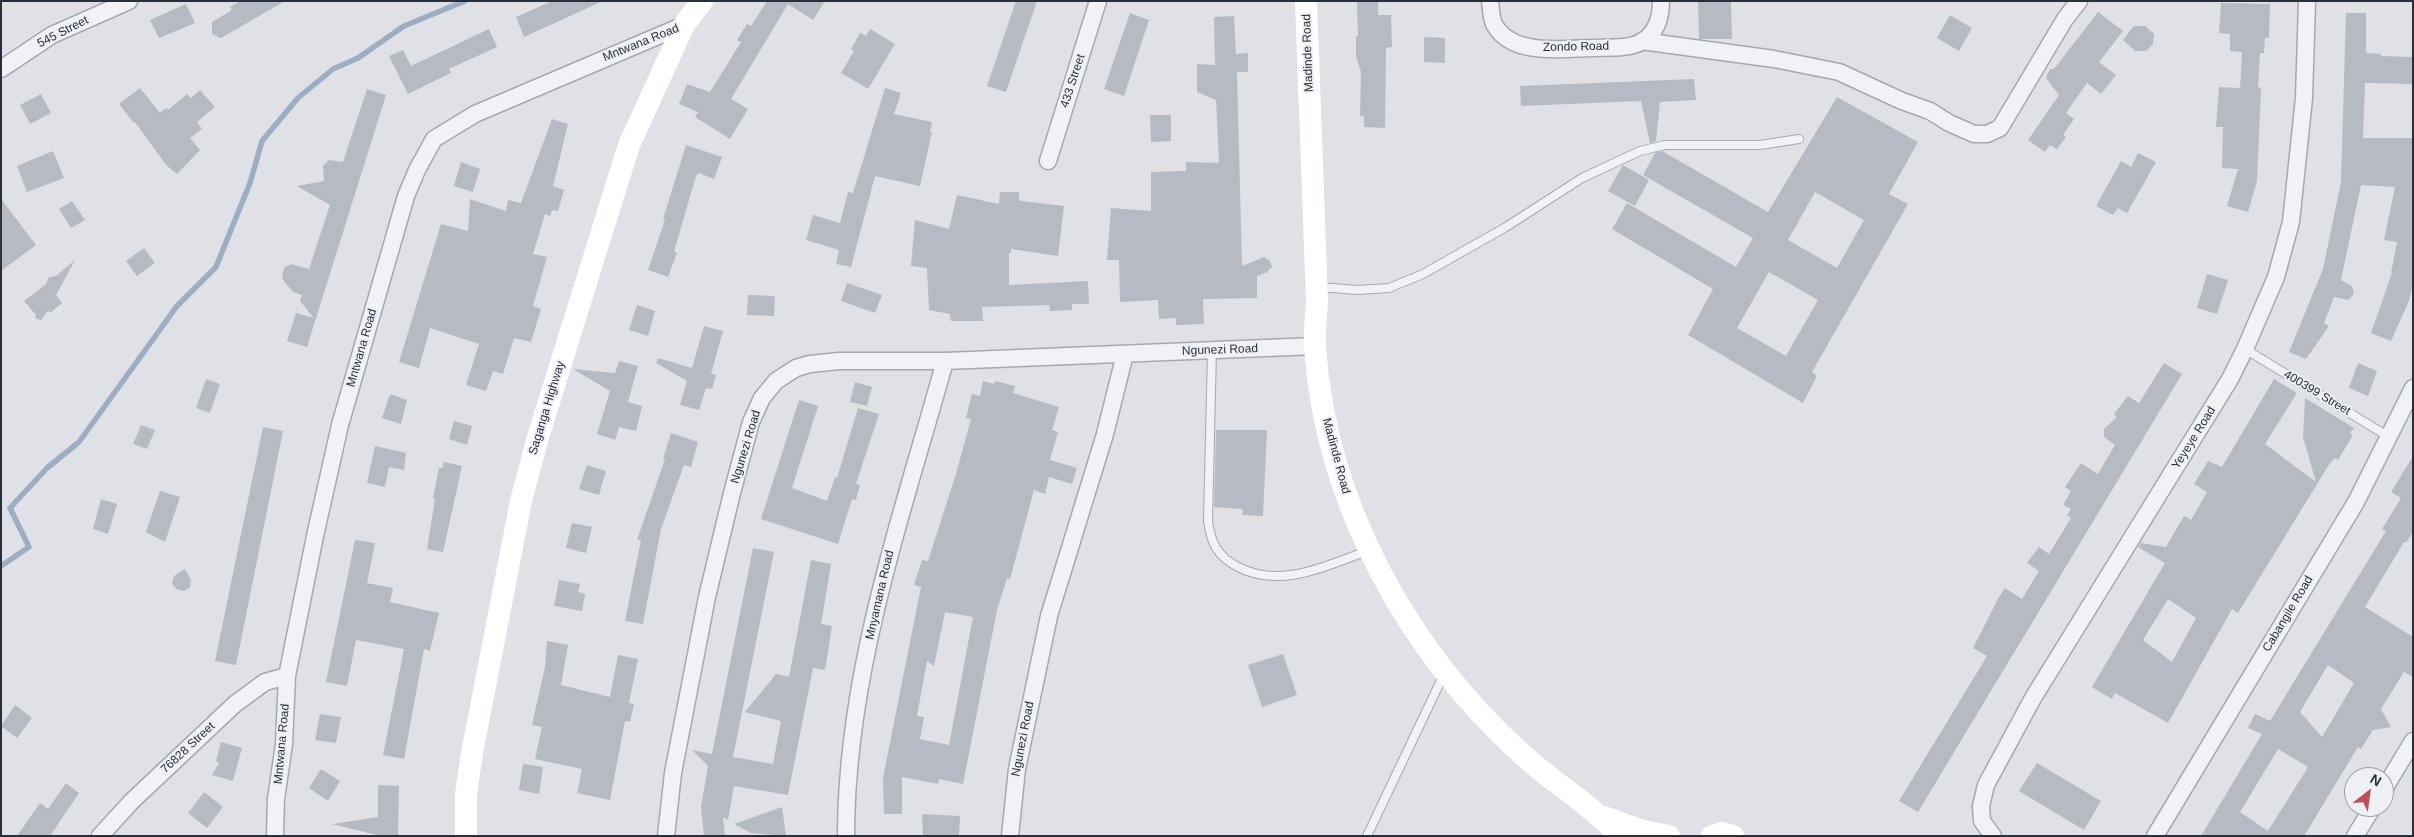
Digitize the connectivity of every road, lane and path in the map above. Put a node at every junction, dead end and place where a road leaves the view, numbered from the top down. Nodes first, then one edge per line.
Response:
1 (128, 1) edge
2 (702, 1) edge
3 (1098, 1) edge
4 (1306, 1) edge
5 (1490, 1) edge
6 (1661, 1) edge
7 (2079, 1) edge
8 (2307, 1) edge
9 (684, 26) junction
10 (1642, 41) junction
11 (1, 69) edge
12 (1799, 139) dead end
13 (1048, 161) dead end
14 (1316, 287) junction
15 (1315, 346) junction
16 (2245, 349) junction
17 (1212, 350) junction
18 (1125, 354) junction
19 (946, 361) junction
20 (2413, 388) edge
21 (2390, 437) junction
22 (1369, 550) junction
23 (1446, 670) junction
24 (287, 676) junction
25 (2413, 741) edge
26 (2394, 772) edge
27 (1601, 816) junction
28 (2367, 817) edge
29 (100, 836) edge
30 (275, 836) edge
31 (466, 836) edge
32 (666, 836) edge
33 (846, 836) edge
34 (1010, 836) edge
35 (1367, 836) edge
36 (1620, 836) edge
37 (1669, 836) edge
38 (1712, 836) edge
39 (1733, 836) edge
40 (1993, 836) edge
41 (2155, 836) edge
42 (2356, 836) edge

1 - 11 street, 545 Street
2 - 9 street, Saganga Highway
3 - 13 street, 433 Street
4 - 14 street, Madinde Road
5 - 10 street, Zondo Road
6 - 10 street
7 - 10 street
8 - 16 street, Yeyeye Road
9 - 24 street, Mntwana Road
9 - 31 street, Saganga Highway
12 - 14 lane
14 - 15 street, Madinde Road
15 - 17 street, Ngunezi Road
15 - 22 street, Madinde Road
16 - 21 lane, 400399 Street
16 - 40 street, Yeyeye Road
17 - 18 street, Ngunezi Road
17 - 22 lane
18 - 19 street, Ngunezi Road
18 - 34 street, Ngunezi Road
19 - 32 street, Ngunezi Road
19 - 33 street, Mnyamana Road
20 - 21 street, Cabangile Road
21 - 41 street, Cabangile Road
22 - 23 street, Madinde Road
23 - 27 street, Madinde Road
23 - 35 lane
24 - 29 street, 76828 Street
24 - 30 street, Mntwana Road
25 - 26 street
27 - 36 street, Madinde Road
27 - 37 street, Madinde Road
28 - 42 street
38 - 39 street

